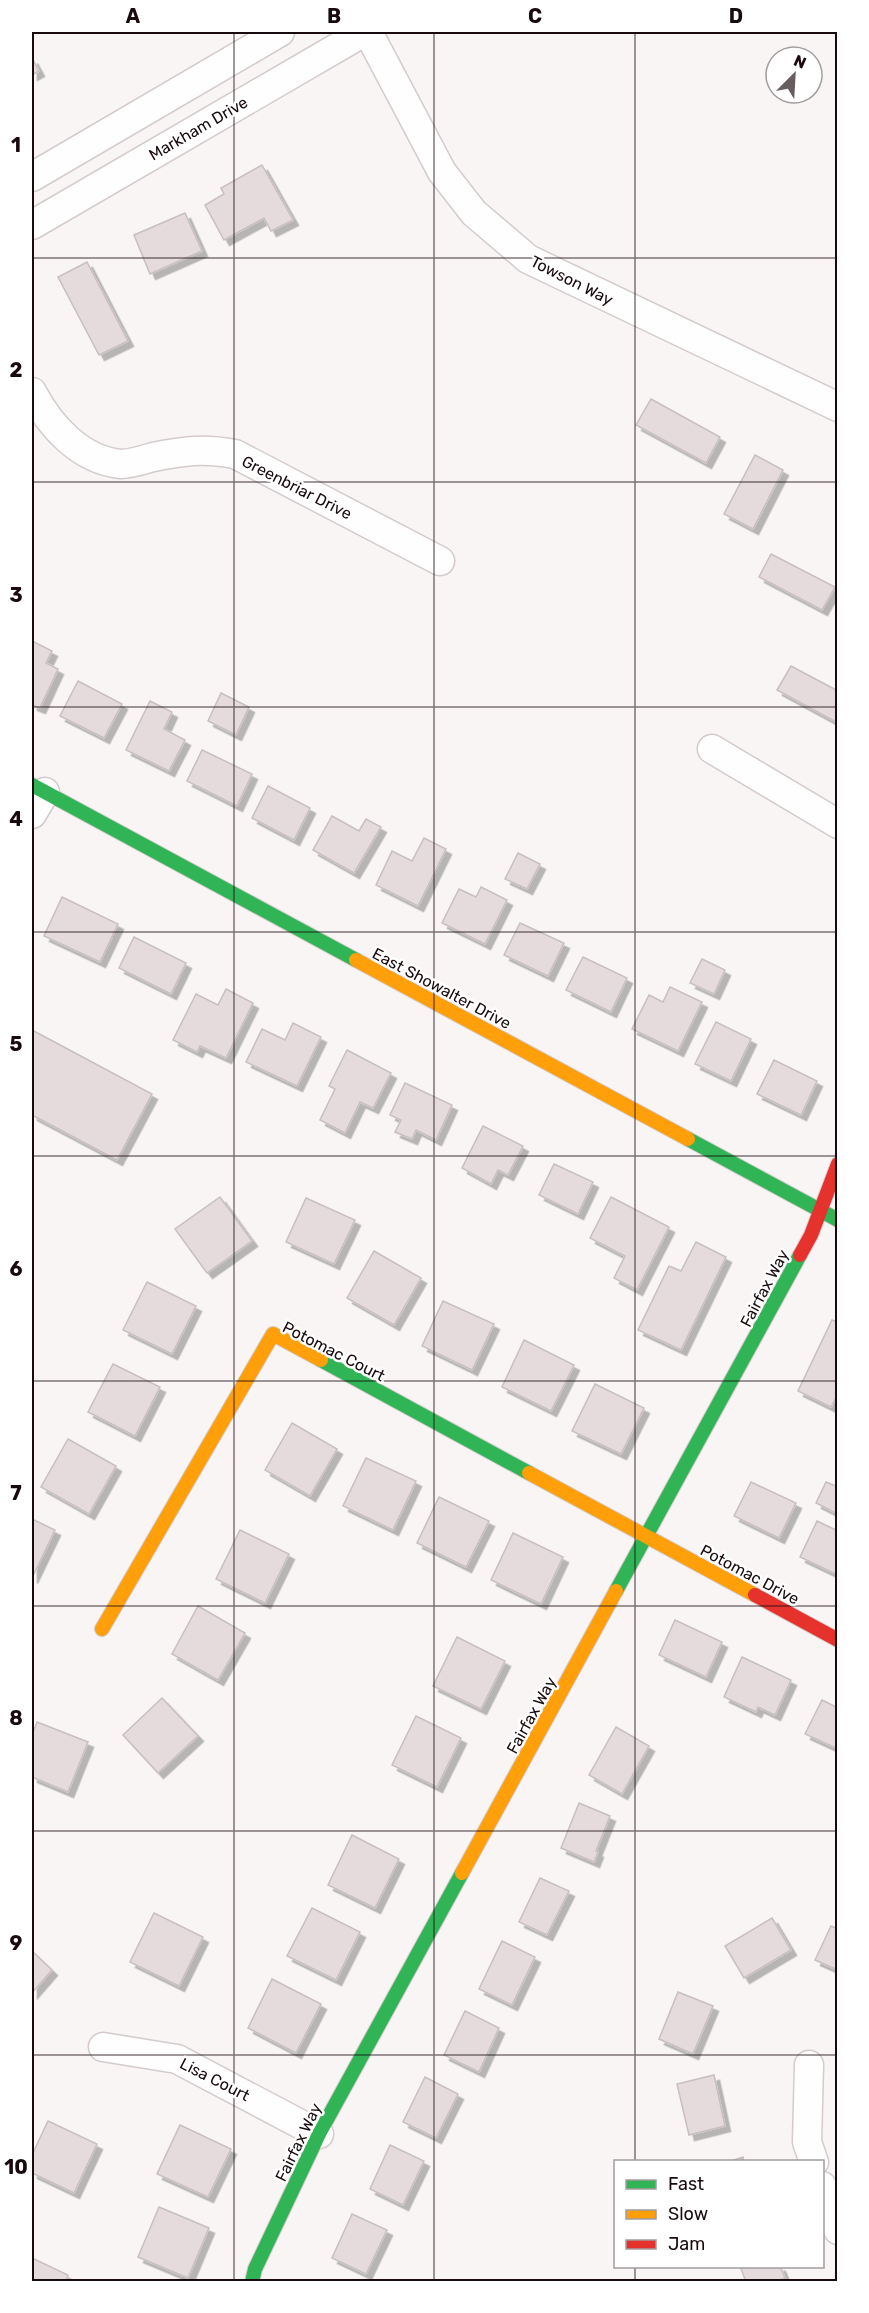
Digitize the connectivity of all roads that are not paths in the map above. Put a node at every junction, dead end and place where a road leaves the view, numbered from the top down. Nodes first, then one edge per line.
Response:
1 (280, 32) edge
2 (366, 32) edge
3 (32, 177) edge
4 (32, 225) edge
5 (32, 392) edge
6 (837, 407) edge
7 (440, 561) dead end
8 (712, 749) dead end
9 (36, 797) edge
10 (837, 824) edge
11 (837, 1164) edge
12 (820, 1210) junction
13 (837, 1220) edge
14 (648, 1537) junction
15 (102, 1629) dead end
16 (837, 1640) edge
17 (103, 2047) dead end
18 (809, 2065) dead end
19 (319, 2134) junction
20 (813, 2160) edge
21 (824, 2192) edge
22 (837, 2230) edge
23 (252, 2282) edge

1 - 3 street
2 - 4 street, Markham Drive
2 - 6 street, Towson Way
5 - 7 street, Greenbriar Drive
8 - 10 street
9 - 12 street, East Showalter Drive
11 - 12 street, Fairfax Way
12 - 13 street, East Showalter Drive
12 - 14 street, Fairfax Way
14 - 15 street, Potomac Court
14 - 16 street, Potomac Drive
14 - 19 street, Fairfax Way
17 - 19 street, Lisa Court
18 - 20 street
19 - 23 street, Fairfax Way
21 - 22 street

